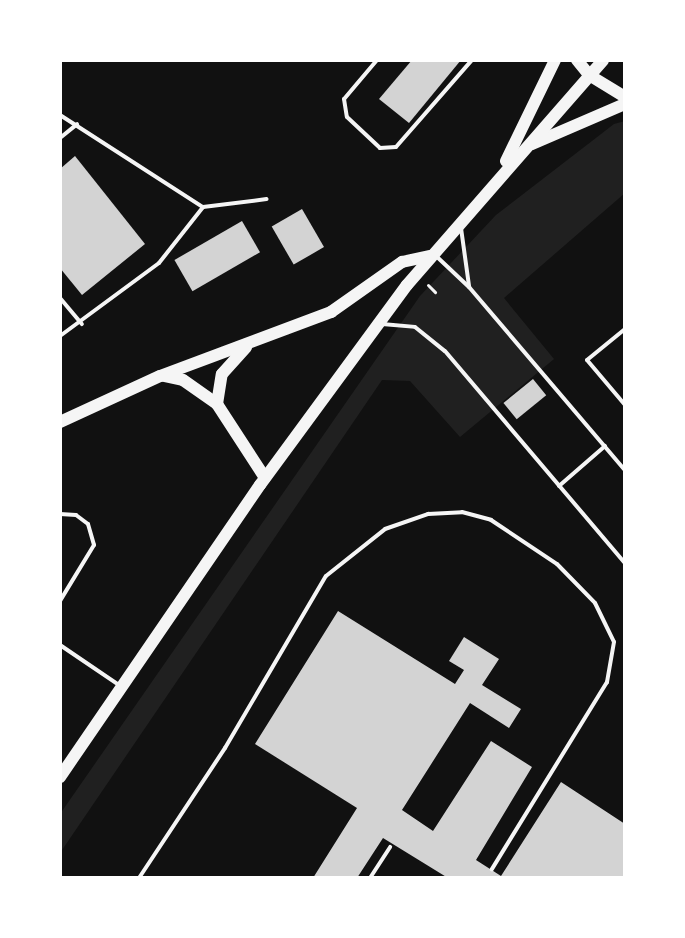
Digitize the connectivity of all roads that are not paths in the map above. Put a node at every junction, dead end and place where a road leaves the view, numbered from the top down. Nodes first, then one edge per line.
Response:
1 (377, 60) edge
2 (472, 60) edge
3 (555, 60) edge
4 (577, 60) edge
5 (603, 60) edge
6 (590, 75) junction
7 (625, 97) edge
8 (625, 104) edge
9 (60, 115) edge
10 (77, 123) junction
11 (60, 138) edge
12 (523, 149) junction
13 (500, 175) junction
14 (267, 200) dead end
15 (203, 207) junction
16 (460, 221) junction
17 (431, 255) junction
18 (469, 287) junction
19 (60, 298) edge
20 (82, 324) junction
21 (378, 324) junction
22 (625, 329) edge
23 (60, 336) edge
24 (247, 346) junction
25 (160, 376) junction
26 (217, 404) junction
27 (625, 405) edge
28 (60, 422) edge
29 (605, 446) junction
30 (625, 470) edge
31 (265, 478) junction
32 (559, 486) junction
33 (60, 514) edge
34 (625, 563) edge
35 (60, 601) edge
36 (60, 645) edge
37 (122, 687) junction
38 (60, 777) edge
39 (390, 847) dead end
40 (492, 869) dead end
41 (140, 878) edge
42 (370, 878) edge

1 - 2 lane
3 - 13 main road
4 - 6 main road
5 - 6 main road
6 - 7 main road
6 - 12 main road
8 - 12 main road
9 - 10 lane
10 - 11 lane
10 - 15 lane
12 - 13 main road
13 - 16 main road
14 - 15 lane
15 - 20 lane
16 - 17 main road
16 - 18 lane
17 - 18 lane
17 - 21 main road
17 - 24 main road
18 - 29 lane
19 - 20 lane
20 - 23 lane
21 - 31 main road
21 - 32 lane
22 - 27 lane
24 - 25 main road
24 - 26 main road
25 - 26 main road
25 - 28 main road
26 - 31 main road
29 - 30 lane
29 - 32 lane
31 - 37 main road
32 - 34 lane
33 - 35 lane
36 - 37 lane
37 - 38 main road
39 - 42 lane
40 - 41 lane

